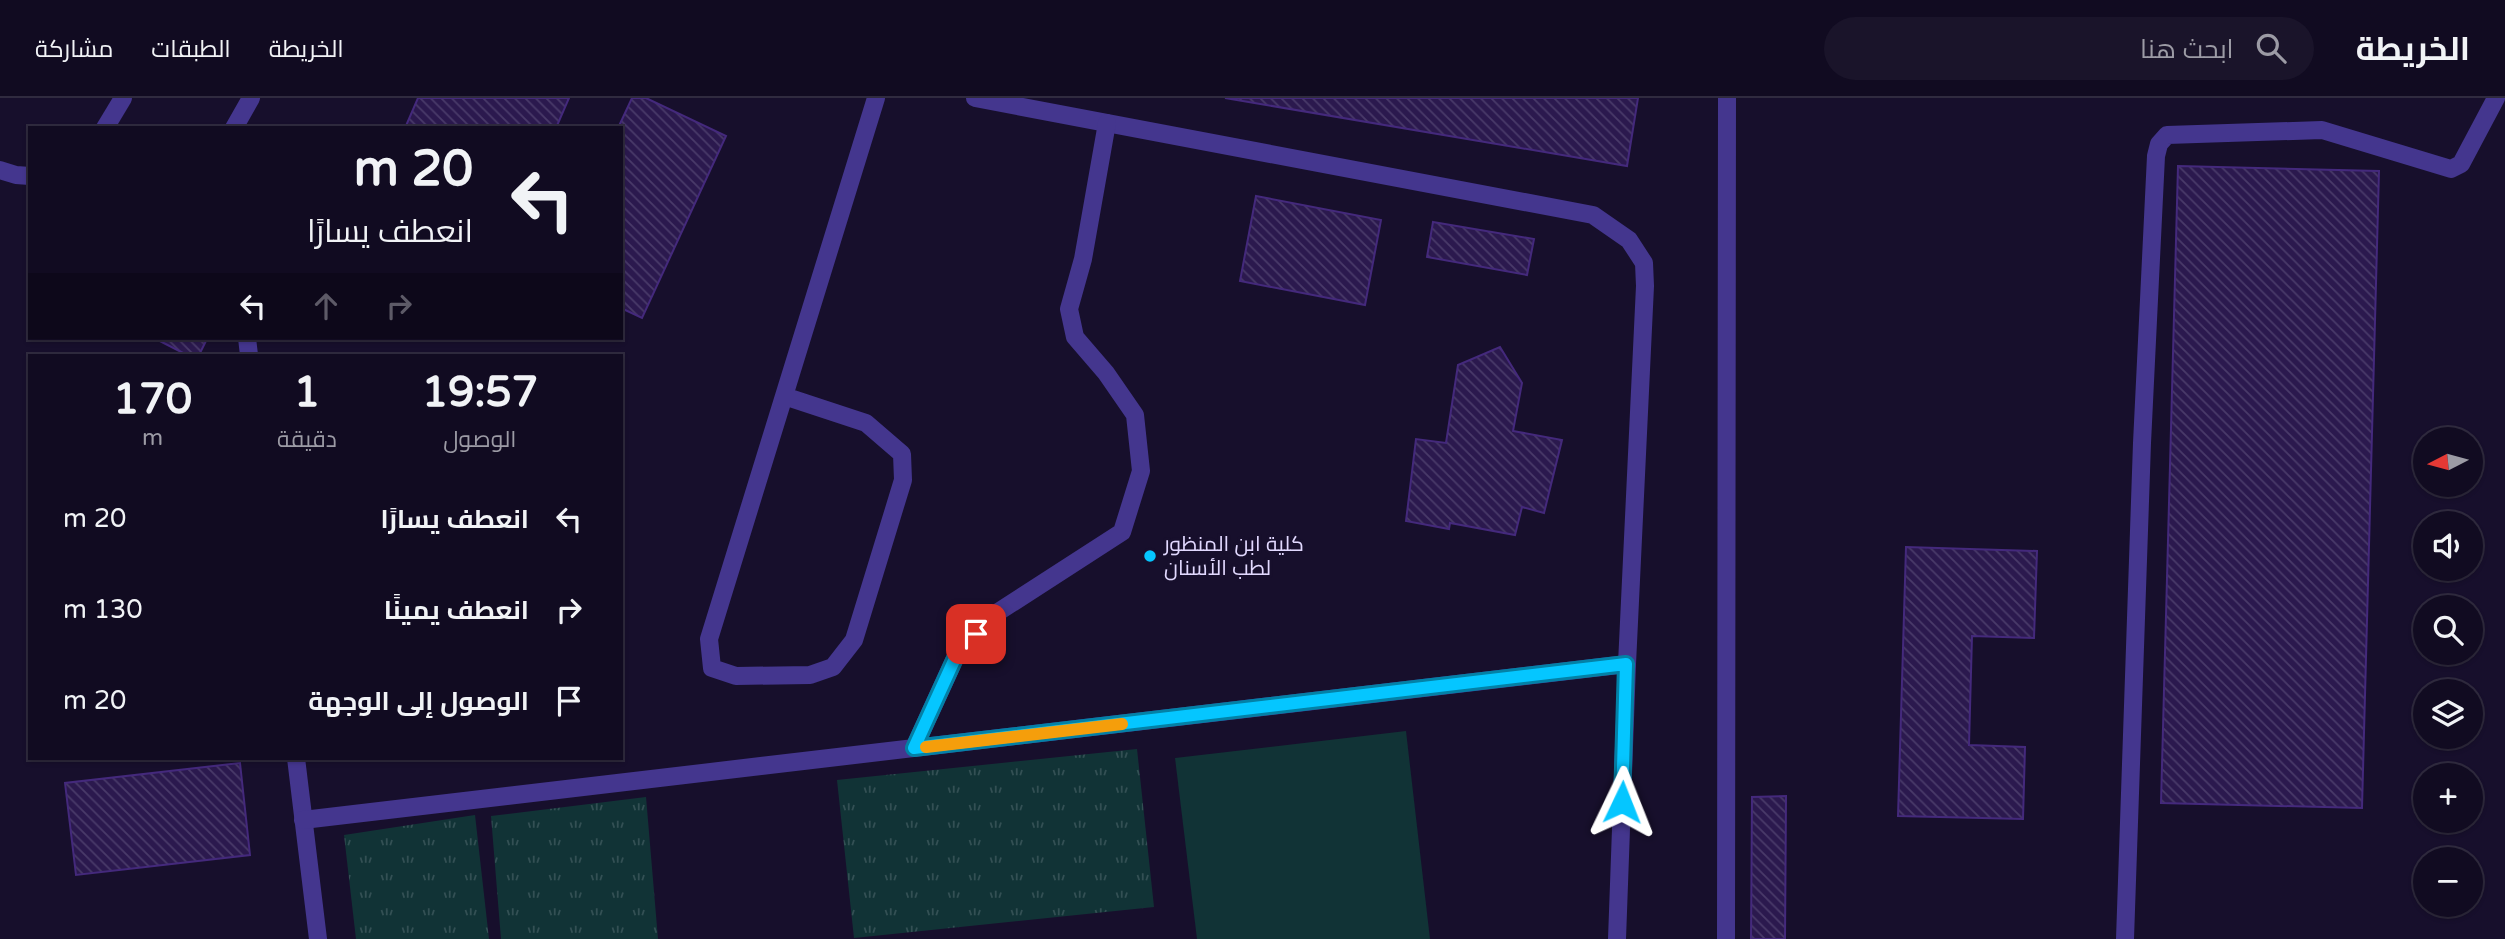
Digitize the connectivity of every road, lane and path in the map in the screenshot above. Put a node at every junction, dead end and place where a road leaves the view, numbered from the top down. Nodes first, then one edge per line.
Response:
1 (123, 98) edge
2 (251, 98) edge
3 (876, 98) edge
4 (975, 98) edge
5 (1727, 98) edge
6 (2496, 98) edge
7 (1107, 123) junction
8 (106, 126) edge
9 (235, 126) edge
10 (0, 170) edge
11 (28, 176) edge
12 (784, 396) junction
13 (1626, 664) junction
14 (914, 748) junction
15 (296, 760) edge
16 (303, 820) junction
17 (318, 939) edge
18 (1617, 939) edge
19 (1726, 939) edge
20 (2124, 939) edge

1 - 8 street
2 - 9 street
3 - 12 street
4 - 7 street
5 - 19 street
6 - 20 street
7 - 13 street
7 - 14 street
10 - 11 street
12 - 12 street
13 - 14 street
13 - 18 street
14 - 16 street
15 - 16 street
16 - 17 street

